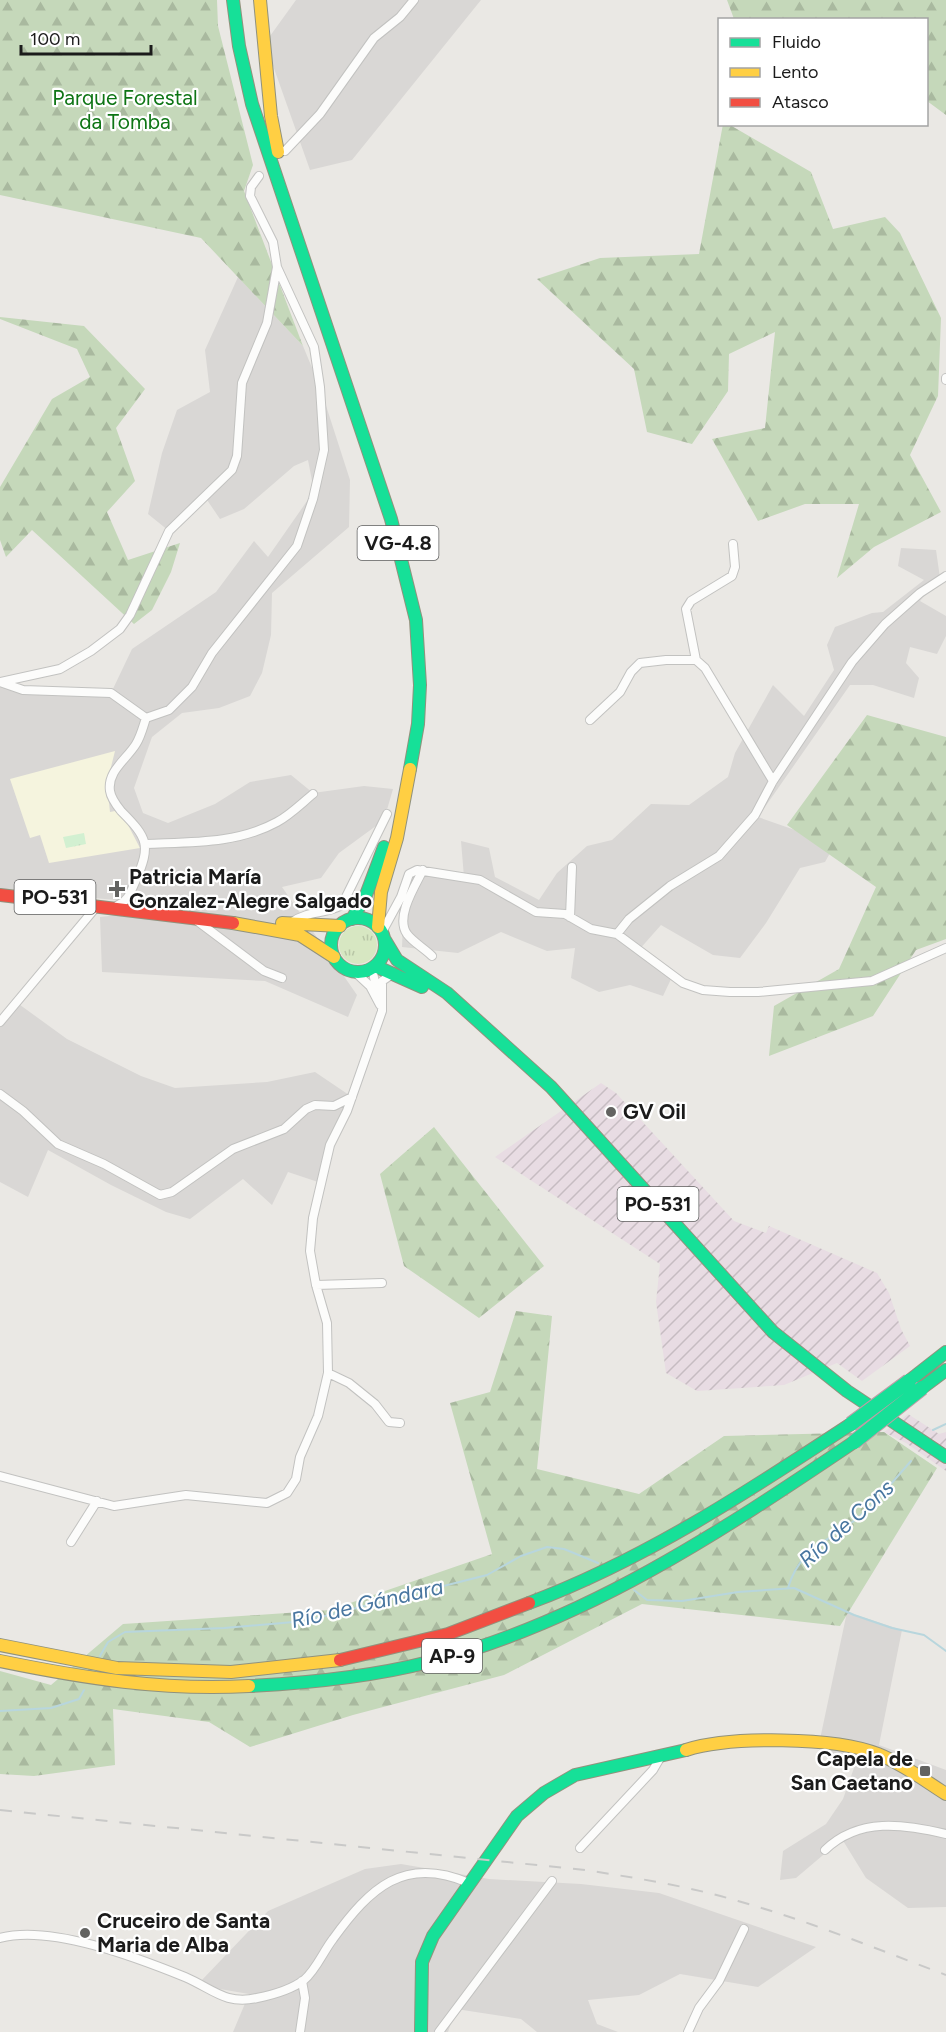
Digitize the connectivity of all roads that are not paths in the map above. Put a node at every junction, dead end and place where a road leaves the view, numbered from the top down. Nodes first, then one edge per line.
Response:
1 (234, 0) edge
2 (260, 0) edge
3 (414, 0) edge
4 (285, 151) dead end
5 (259, 176) dead end
6 (277, 267) junction
7 (323, 313) junction
8 (733, 544) dead end
9 (946, 576) edge
10 (696, 660) junction
11 (0, 682) edge
12 (146, 718) junction
13 (590, 720) dead end
14 (773, 781) junction
15 (407, 782) junction
16 (313, 794) dead end
17 (387, 814) dead end
18 (146, 844) junction
19 (572, 867) dead end
20 (423, 870) junction
21 (0, 890) edge
22 (0, 895) edge
23 (131, 901) junction
24 (379, 904) junction
25 (396, 905) junction
26 (91, 909) junction
27 (193, 917) junction
28 (570, 917) junction
29 (221, 921) junction
30 (346, 922) junction
31 (290, 924) junction
32 (382, 933) junction
33 (617, 934) junction
34 (216, 938) junction
35 (946, 948) edge
36 (432, 956) dead end
37 (334, 957) junction
38 (373, 968) junction
39 (355, 972) junction
40 (393, 973) junction
41 (282, 978) dead end
42 (382, 992) junction
43 (382, 1011) junction
44 (471, 1014) junction
45 (0, 1022) edge
46 (0, 1094) edge
47 (352, 1097) junction
48 (382, 1283) dead end
49 (315, 1285) junction
50 (946, 1352) edge
51 (946, 1370) edge
52 (328, 1373) junction
53 (400, 1423) dead end
54 (905, 1429) junction
55 (946, 1450) edge
56 (946, 1457) edge
57 (946, 1463) edge
58 (0, 1476) edge
59 (97, 1501) junction
60 (71, 1542) dead end
61 (0, 1646) edge
62 (0, 1661) edge
63 (660, 1758) junction
64 (946, 1794) edge
65 (946, 1834) edge
66 (580, 1848) dead end
67 (825, 1850) dead end
68 (552, 1881) dead end
69 (469, 1883) junction
70 (744, 1929) dead end
71 (0, 1938) edge
72 (302, 1981) junction
73 (300, 2032) edge
74 (421, 2032) edge
75 (439, 2032) edge
76 (688, 2032) edge

1 - 7 main road, VG-4.8
2 - 7 main road
3 - 4 street
5 - 6 street
6 - 11 street
6 - 12 street
7 - 15 main road, VG-4.8
8 - 10 street
9 - 14 street
10 - 13 street
10 - 14 street
11 - 12 street
12 - 18 street
14 - 33 street
15 - 24 main road, VG-4.8
15 - 30 main road, VG-4.8
16 - 18 street
17 - 31 street
18 - 23 street
19 - 28 street
20 - 25 street
20 - 28 street
20 - 36 street
21 - 23 main road, PO-531
22 - 26 main road, PO-531
23 - 31 main road, PO-531
24 - 25 street
24 - 32 main road, VG-4.8
25 - 32 street
26 - 27 main road, PO-531
26 - 45 street
27 - 29 main road, PO-531
27 - 34 street
28 - 33 street
29 - 34 street
29 - 37 main road, PO-531
30 - 31 main road, PO-531
30 - 32 main road, PO-531
30 - 37 main road
32 - 38 main road
32 - 44 main road, PO-531
33 - 35 street
34 - 41 street
37 - 39 main road, PO-531
38 - 39 main road
38 - 40 main road, PO-531
38 - 42 street
39 - 43 street
40 - 42 street
40 - 44 main road, PO-531
42 - 43 street
43 - 47 street
44 - 54 main road, PO-531
46 - 47 street
47 - 49 street
48 - 49 street
49 - 52 street
50 - 61 main road, AP-9, bridge
51 - 62 main road, AP-9, bridge
52 - 53 street
52 - 59 street
54 - 55 street
54 - 56 main road
54 - 57 street
58 - 59 street
59 - 60 street
63 - 64 main road
63 - 66 street
63 - 69 main road
65 - 67 street
68 - 75 street
69 - 72 street
69 - 74 main road
70 - 76 street
71 - 72 street
72 - 73 street

